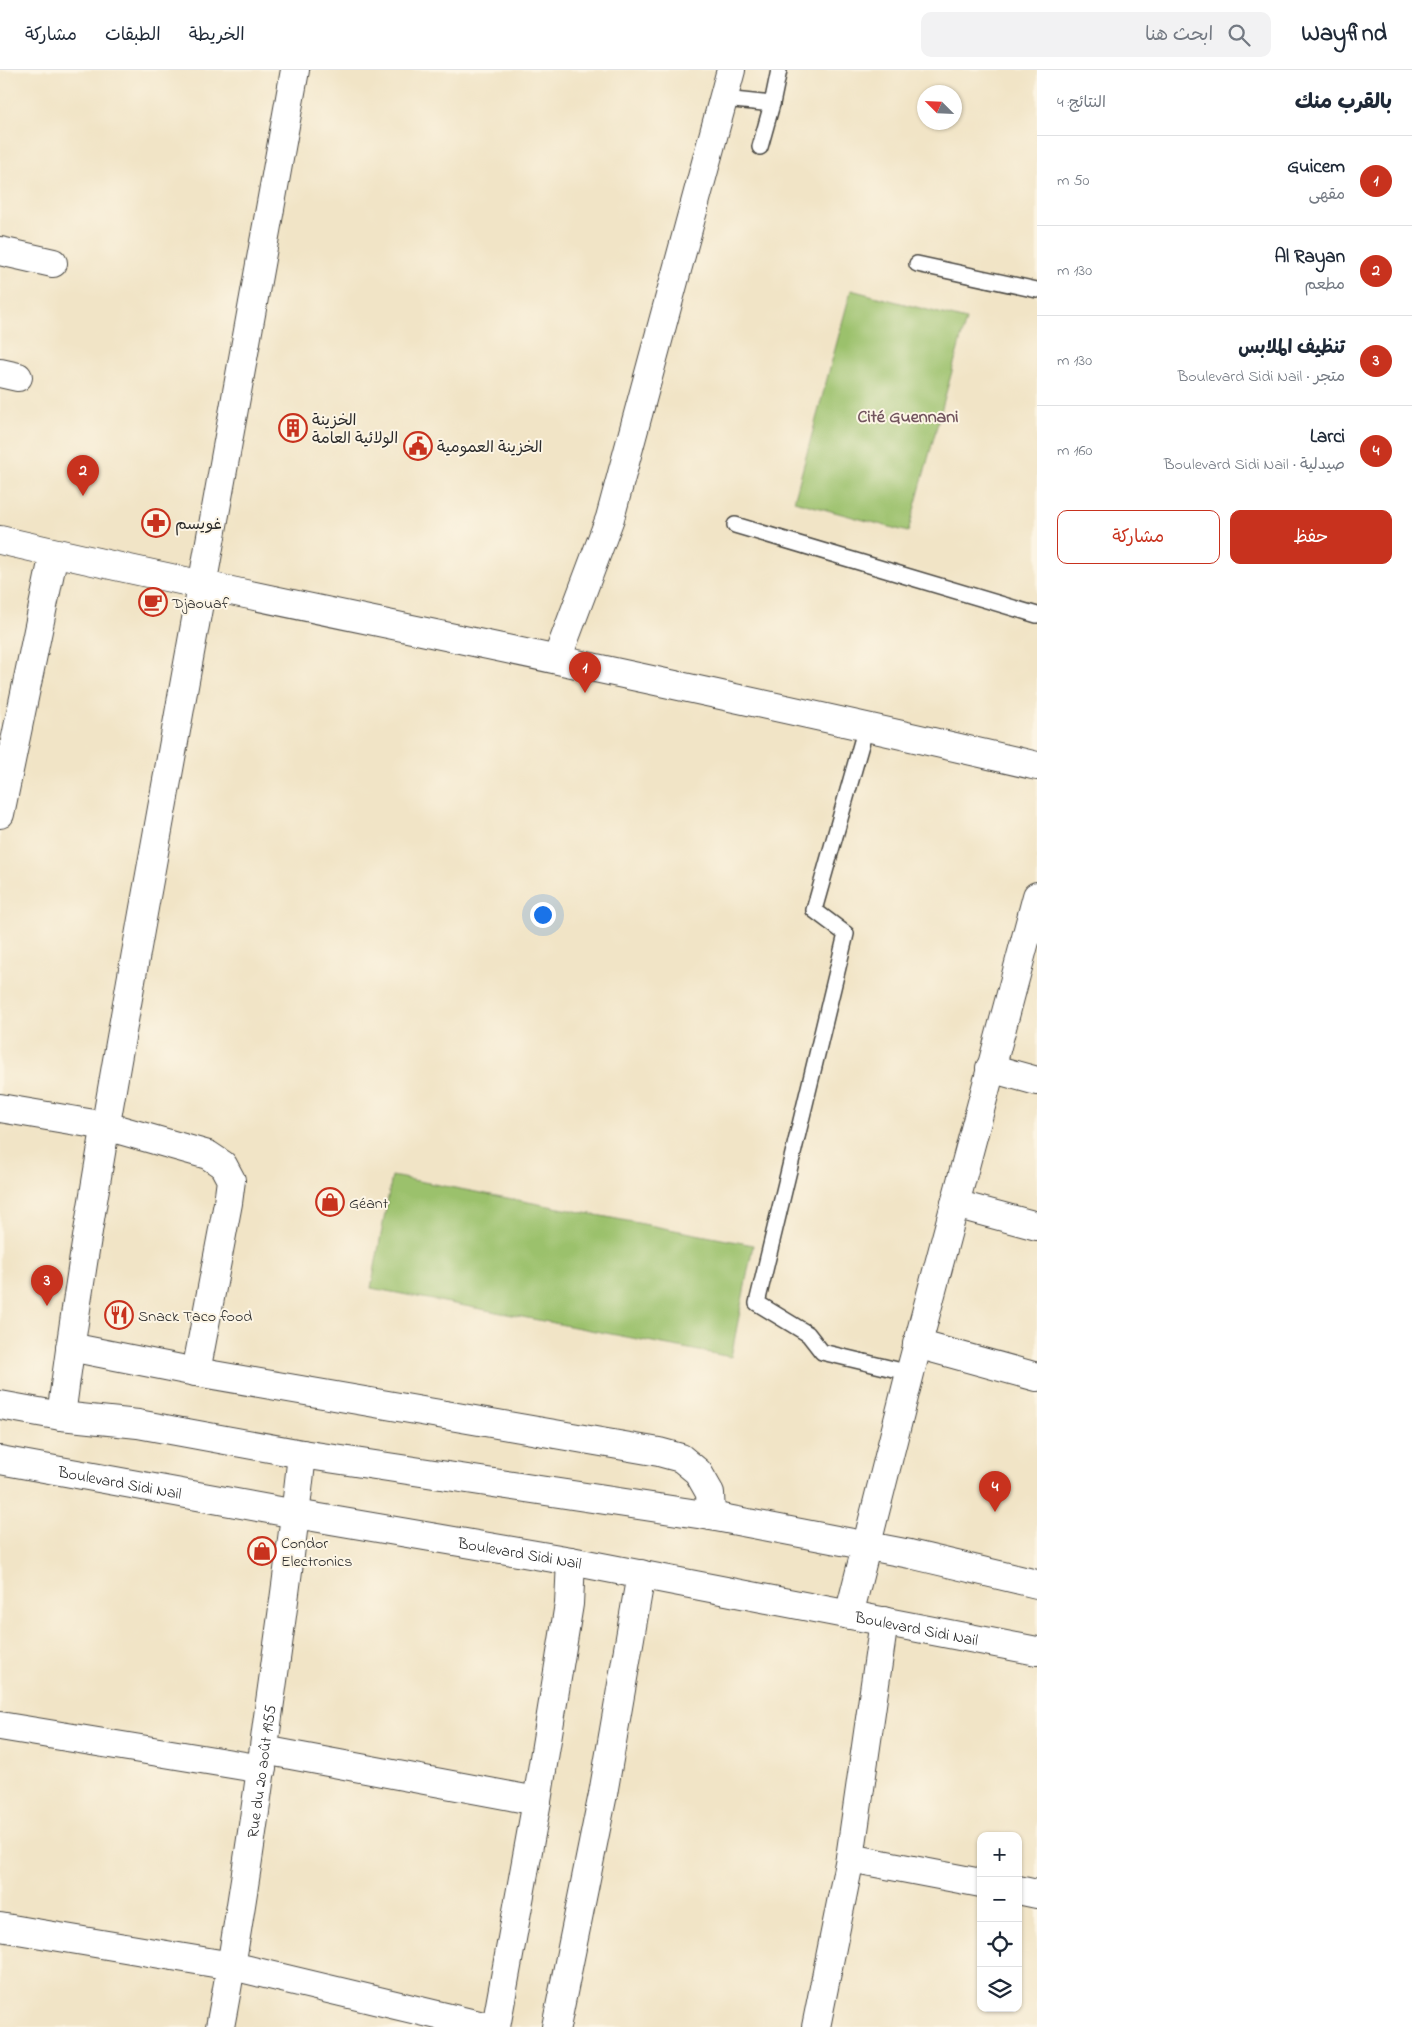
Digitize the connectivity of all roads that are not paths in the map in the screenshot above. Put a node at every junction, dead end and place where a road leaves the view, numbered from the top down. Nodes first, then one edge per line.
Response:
1 (295, 70) edge
2 (731, 70) edge
3 (780, 70) edge
4 (724, 99) junction
5 (772, 104) junction
6 (760, 148) dead end
7 (0, 251) edge
8 (53, 263) dead end
9 (917, 264) dead end
10 (1037, 290) edge
11 (734, 525) dead end
12 (0, 540) edge
13 (54, 553) junction
14 (200, 585) junction
15 (1037, 615) edge
16 (557, 660) junction
17 (866, 727) junction
18 (1037, 766) edge
19 (1, 803) edge
20 (1037, 896) edge
21 (1033, 927) edge
22 (990, 1068) junction
23 (1037, 1081) edge
24 (0, 1108) edge
25 (106, 1126) junction
26 (955, 1204) junction
27 (1037, 1226) edge
28 (917, 1344) junction
29 (70, 1347) junction
30 (196, 1372) junction
31 (910, 1373) junction
32 (1037, 1378) edge
33 (0, 1405) edge
34 (61, 1416) junction
35 (302, 1454) junction
36 (0, 1460) edge
37 (296, 1514) junction
38 (711, 1516) junction
39 (866, 1545) junction
40 (571, 1560) junction
41 (641, 1574) junction
42 (1037, 1584) edge
43 (848, 1615) junction
44 (884, 1622) junction
45 (1037, 1651) edge
46 (0, 1726) edge
47 (263, 1760) junction
48 (537, 1801) junction
49 (850, 1858) junction
50 (977, 1882) edge
51 (1022, 1891) edge
52 (1037, 1894) edge
53 (0, 1927) edge
54 (232, 1966) junction
55 (220, 2027) edge
56 (488, 2027) edge
57 (496, 2027) edge
58 (556, 2027) edge
59 (816, 2027) edge

1 - 14 street
2 - 4 street
3 - 5 lane
4 - 5 lane
4 - 16 street
5 - 6 lane
7 - 8 street
9 - 10 lane
11 - 15 lane
12 - 13 street
13 - 14 street
13 - 19 street
14 - 16 street
14 - 25 street
16 - 17 street
17 - 18 street
17 - 31 lane
20 - 21 street
21 - 22 street
22 - 23 street
22 - 26 street
24 - 25 street
25 - 29 street
25 - 30 street
26 - 27 street
26 - 28 street
28 - 31 street
28 - 32 street
29 - 30 street
29 - 34 street
30 - 38 street
31 - 39 street
33 - 34 street
34 - 35 street
35 - 37 street, Rue du 20 août 1955
35 - 38 street
36 - 37 street, Boulevard Sidi Nail
37 - 40 street, Boulevard Sidi Nail
37 - 47 street, Rue du 20 août 1955
38 - 39 street
39 - 42 street
39 - 43 street
40 - 41 street, Boulevard Sidi Nail
40 - 48 street
41 - 43 street, Boulevard Sidi Nail
41 - 58 street
43 - 44 street, Boulevard Sidi Nail
44 - 45 street, Boulevard Sidi Nail
44 - 49 street
46 - 47 street
47 - 48 street
47 - 54 street, Rue du 20 août 1955
48 - 57 street
49 - 50 street
49 - 59 street
51 - 52 street
53 - 54 street
54 - 55 street, Rue du 20 août 1955
54 - 56 street

